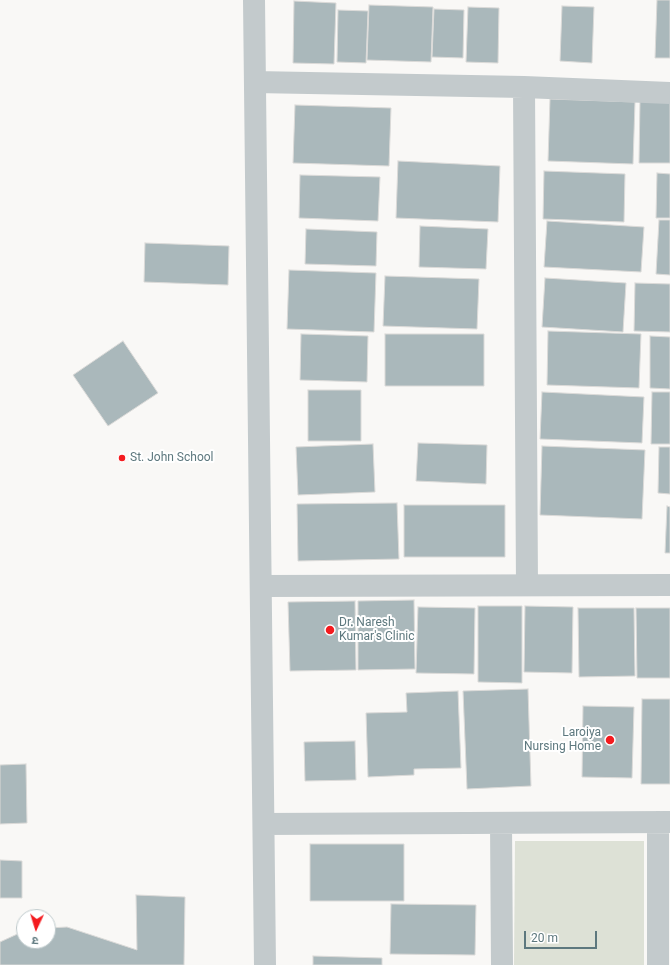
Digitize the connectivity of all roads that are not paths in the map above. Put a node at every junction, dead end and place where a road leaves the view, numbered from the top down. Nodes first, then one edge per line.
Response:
1 (254, 0) edge
2 (255, 82) junction
3 (524, 87) junction
4 (670, 93) edge
5 (527, 585) junction
6 (261, 586) junction
7 (670, 586) edge
8 (664, 822) edge
9 (501, 823) junction
10 (264, 824) junction
11 (265, 965) edge
12 (502, 965) edge
13 (658, 965) edge

1 - 2 street
2 - 3 street
2 - 6 street
3 - 4 street
3 - 5 street
5 - 6 street
5 - 7 street
6 - 10 street
8 - 9 street
8 - 13 street
9 - 10 street
9 - 12 street
10 - 11 street

